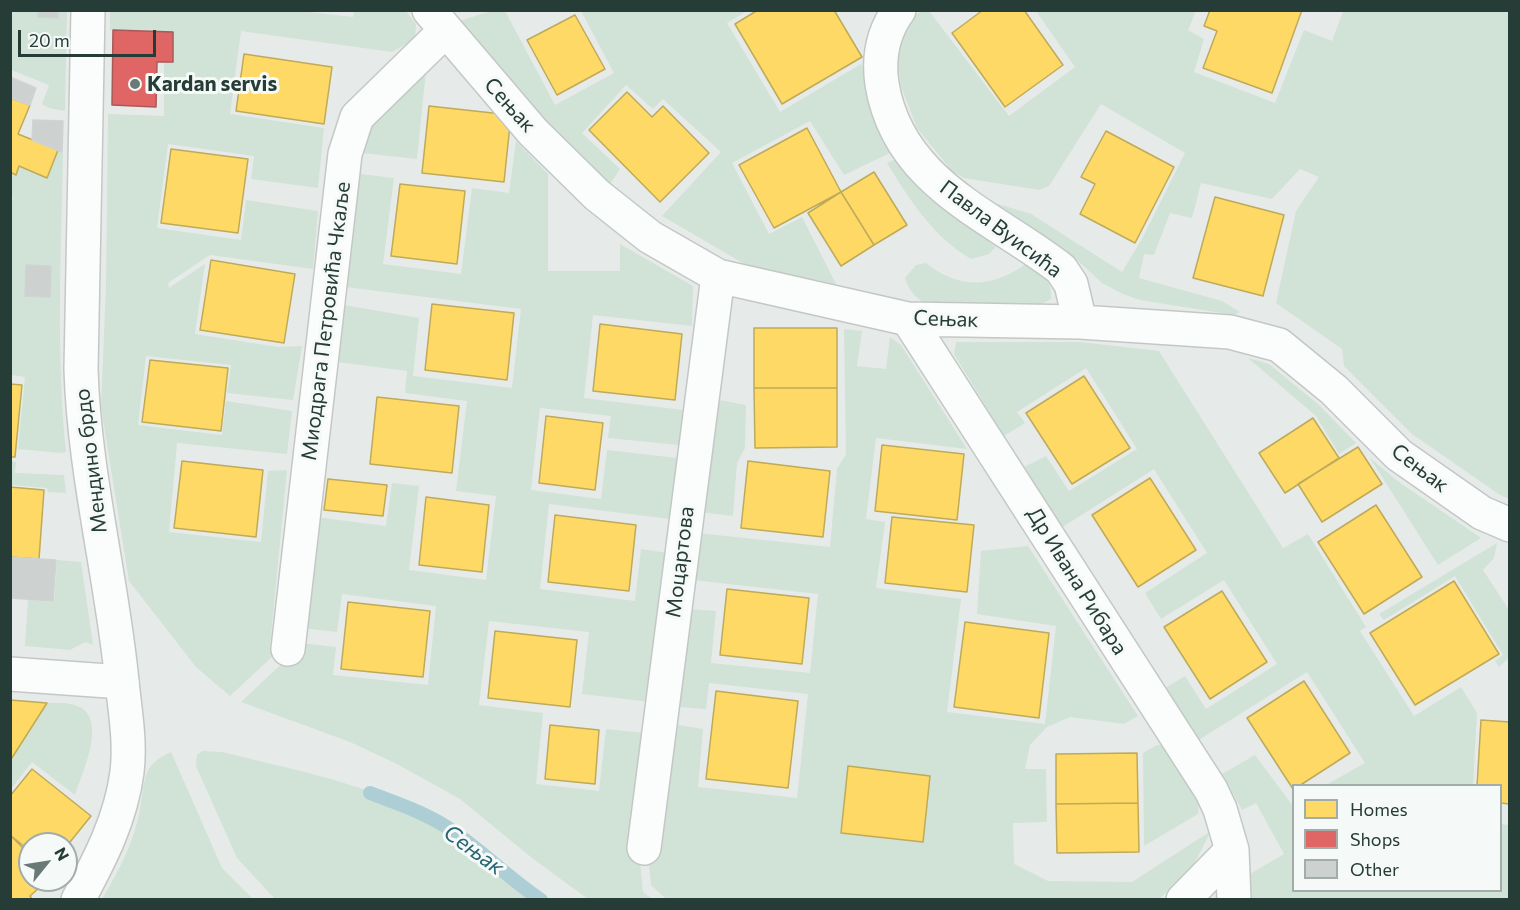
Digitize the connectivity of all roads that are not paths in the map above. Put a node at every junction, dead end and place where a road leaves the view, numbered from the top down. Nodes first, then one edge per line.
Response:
1 (88, 10) edge
2 (899, 10) edge
3 (437, 21) edge
4 (718, 276) junction
5 (908, 319) junction
6 (1080, 322) junction
7 (1509, 525) edge
8 (288, 649) dead end
9 (10, 674) edge
10 (122, 682) junction
11 (644, 848) dead end
12 (1232, 850) junction
13 (78, 900) edge
14 (1183, 900) edge
15 (1234, 900) edge

1 - 10 street, Мендино брдо
2 - 6 street, Павла Вуисића
3 - 4 street, Сењак
3 - 8 street, Миодрага Петровића Чкаље
4 - 5 street, Сењак
4 - 11 street, Моцартова
5 - 6 street, Сењак
5 - 12 street, Др Ивана Рибара
6 - 7 street, Сењак
9 - 10 street
10 - 13 street, Мендино брдо
12 - 14 street
12 - 15 street, Др Ивана Рибара

